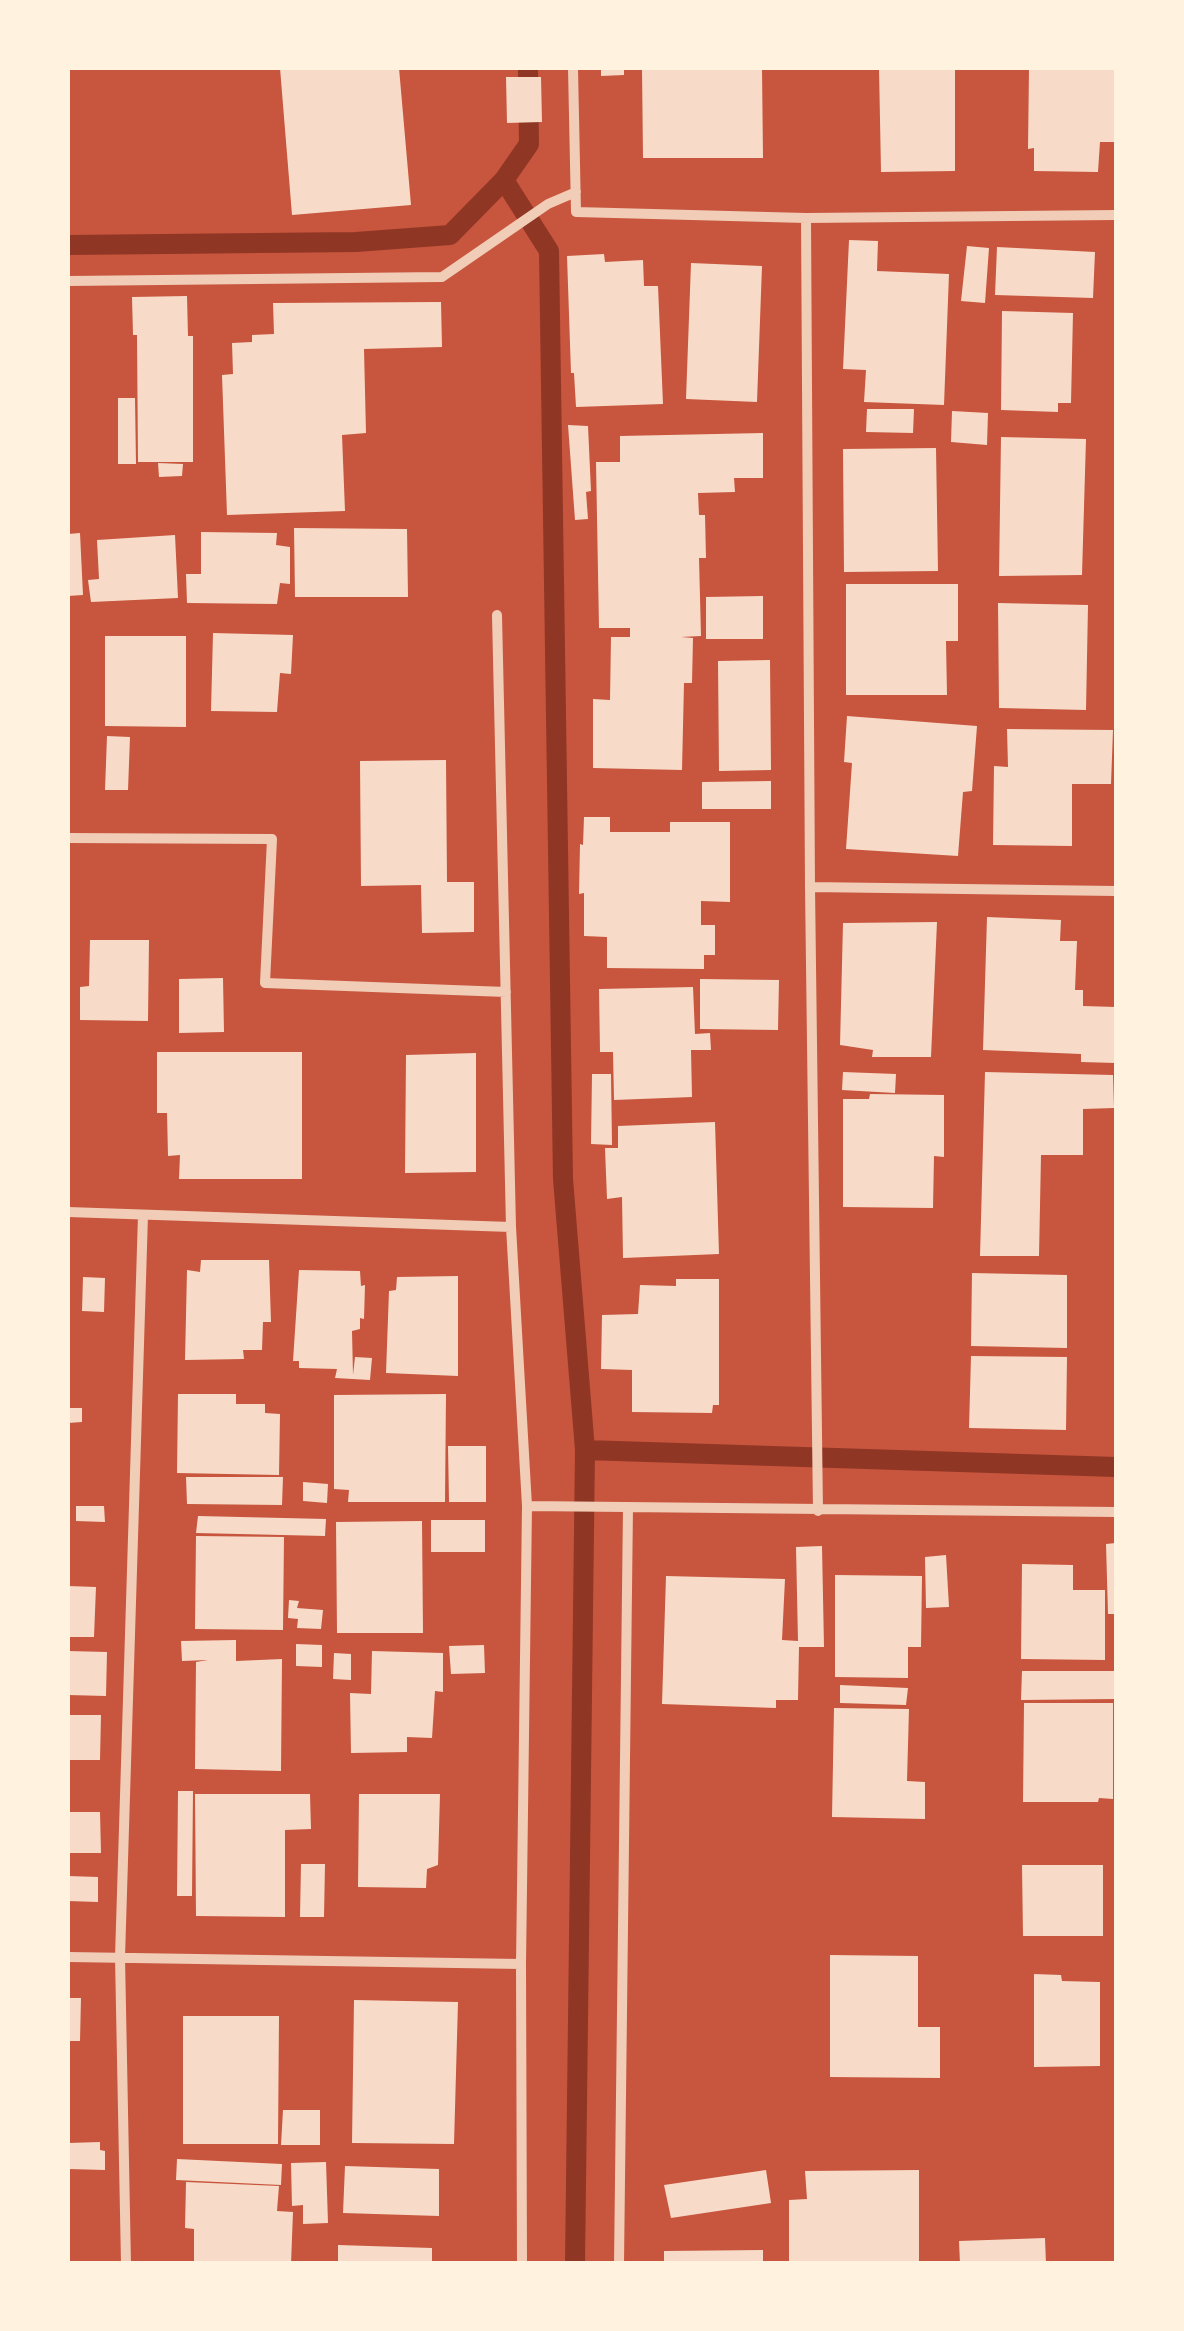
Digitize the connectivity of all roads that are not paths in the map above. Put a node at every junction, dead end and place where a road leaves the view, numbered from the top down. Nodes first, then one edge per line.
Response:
1 (573, 68) edge
2 (576, 192) junction
3 (1116, 215) edge
4 (806, 218) junction
5 (68, 281) edge
6 (497, 615) dead end
7 (68, 838) edge
8 (810, 887) junction
9 (1116, 890) edge
10 (506, 992) junction
11 (68, 1212) edge
12 (143, 1215) junction
13 (511, 1227) junction
14 (527, 1506) junction
15 (628, 1507) junction
16 (818, 1510) junction
17 (1116, 1512) edge
18 (68, 1957) edge
19 (120, 1957) junction
20 (522, 1964) junction
21 (126, 2264) edge
22 (522, 2264) edge
23 (619, 2264) edge

1 - 2 street
2 - 4 street
2 - 5 street
3 - 4 street
4 - 8 street
6 - 10 street
7 - 10 street
8 - 9 street
8 - 16 street
10 - 13 street
11 - 12 street
12 - 13 street
12 - 19 street
13 - 14 street
14 - 15 street
14 - 20 street
15 - 16 street
15 - 23 street
16 - 17 street
18 - 19 street
19 - 20 street
19 - 21 street
20 - 22 street

